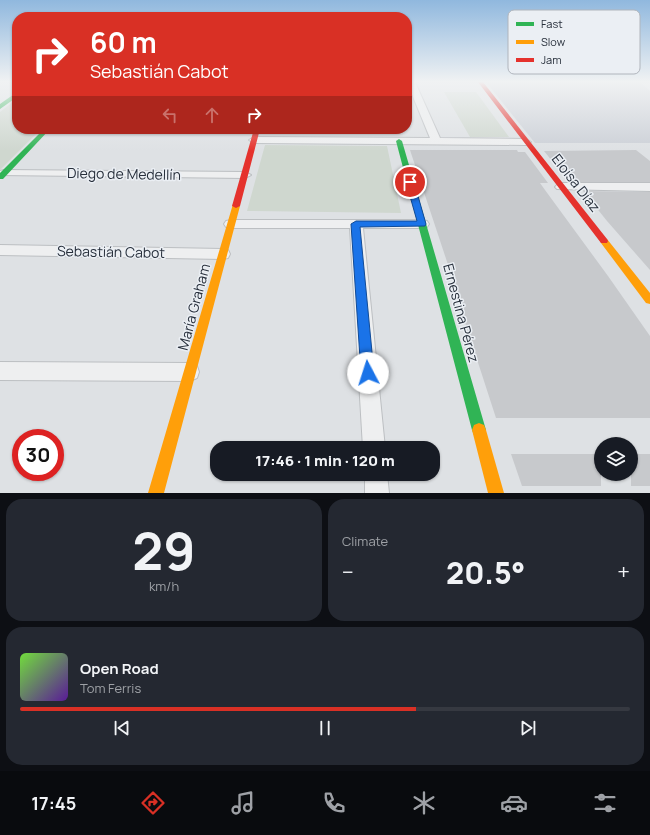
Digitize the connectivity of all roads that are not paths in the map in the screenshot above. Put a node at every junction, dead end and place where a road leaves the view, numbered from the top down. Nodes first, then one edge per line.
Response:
1 (421, 105) edge
2 (498, 105) edge
3 (42, 134) edge
4 (256, 134) edge
5 (345, 134) edge
6 (254, 140) junction
7 (346, 141) junction
8 (399, 141) junction
9 (436, 141) junction
10 (526, 142) junction
11 (2, 175) edge
12 (244, 176) junction
13 (561, 187) junction
14 (650, 187) edge
15 (231, 224) junction
16 (356, 224) junction
17 (422, 224) junction
18 (0, 250) edge
19 (223, 254) junction
20 (650, 300) edge
21 (0, 371) edge
22 (190, 372) junction
23 (373, 441) edge
24 (376, 481) edge
25 (156, 493) edge
26 (377, 493) edge
27 (496, 493) edge

1 - 9 street
2 - 10 street, Eloísa Díaz
3 - 11 street
4 - 6 street, María Graham
5 - 7 street
6 - 7 street
6 - 12 street, María Graham
7 - 8 street
8 - 9 street
8 - 17 street, Ernestina Pérez
9 - 10 street
10 - 13 street, Eloísa Díaz
11 - 12 street, Diego de Medellín
12 - 15 street, María Graham
13 - 14 street
13 - 20 street, Eloísa Díaz
15 - 16 street
15 - 19 street, María Graham
16 - 17 street
16 - 23 street
17 - 27 street, Ernestina Pérez
18 - 19 street, Sebastián Cabot
19 - 22 street, María Graham
21 - 22 street
22 - 25 street, María Graham
24 - 26 street

